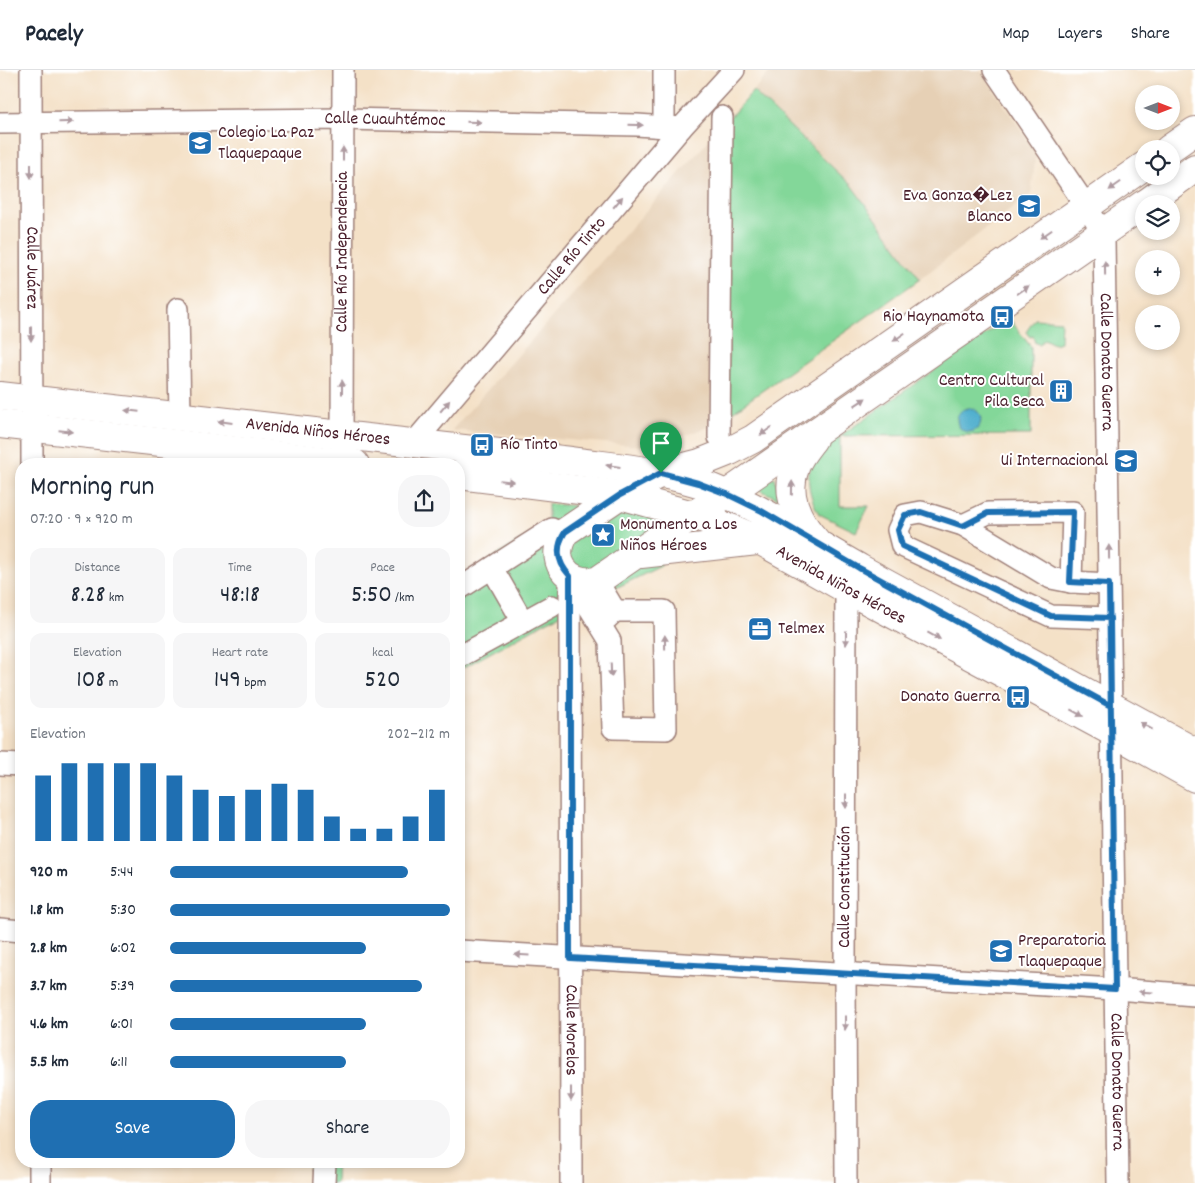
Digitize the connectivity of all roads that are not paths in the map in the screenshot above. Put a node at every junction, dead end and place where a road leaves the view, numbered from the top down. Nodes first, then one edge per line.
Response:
1 (31, 70) edge
2 (343, 70) edge
3 (664, 70) edge
4 (734, 70) edge
5 (994, 70) edge
6 (722, 117) dead end
7 (343, 119) junction
8 (31, 122) junction
9 (0, 123) edge
10 (673, 127) junction
11 (1195, 131) edge
12 (1180, 141) edge
13 (1195, 168) edge
14 (1135, 172) edge
15 (1157, 195) edge
16 (1086, 206) junction
17 (1135, 210) edge
18 (1103, 233) junction
19 (178, 309) dead end
20 (0, 396) edge
21 (32, 400) junction
22 (180, 416) junction
23 (0, 424) edge
24 (32, 427) junction
25 (820, 429) junction
26 (342, 436) junction
27 (719, 437) dead end
28 (413, 444) junction
29 (183, 454) edge
30 (32, 458) edge
31 (255, 458) edge
32 (345, 458) edge
33 (661, 473) junction
34 (465, 476) edge
35 (727, 494) junction
36 (620, 495) junction
37 (694, 514) junction
38 (963, 526) junction
39 (552, 529) dead end
40 (761, 541) junction
41 (820, 545) junction
42 (637, 554) junction
43 (492, 568) junction
44 (570, 576) junction
45 (597, 581) junction
46 (1070, 582) junction
47 (1109, 584) junction
48 (465, 585) edge
49 (846, 589) junction
50 (552, 606) dead end
51 (607, 618) junction
52 (1110, 618) junction
53 (523, 622) junction
54 (465, 653) edge
55 (1111, 719) junction
56 (1195, 752) edge
57 (0, 764) edge
58 (15, 765) edge
59 (1195, 778) edge
60 (0, 929) edge
61 (15, 930) edge
62 (465, 952) edge
63 (570, 958) junction
64 (845, 974) junction
65 (1115, 989) junction
66 (1195, 996) edge
67 (40, 1168) edge
68 (325, 1168) edge
69 (40, 1183) edge
70 (324, 1183) edge
71 (571, 1183) edge
72 (846, 1183) edge
73 (1118, 1183) edge

1 - 8 street, Calle Juárez
2 - 7 street, Calle Río Independencia
3 - 10 street
4 - 10 street, Calle Río Tinto
5 - 16 street
6 - 27 street
8 -> 7 street, Calle Cuauhtémoc
7 -> 10 street, Calle Cuauhtémoc
26 -> 7 street, Calle Río Independencia
8 - 9 street, Calle Cuauhtémoc
8 -> 21 street, Calle Juárez
28 -> 10 street, Calle Río Tinto
11 - 12 main road
13 - 15 main road
14 -> 16 main road
16 - 18 street
16 -> 33 main road
17 - 18 main road
25 -> 18 main road
47 -> 18 street, Calle Donato Guerra
19 - 22 street
20 - 21 main road, Avenida Niños Héroes
22 -> 21 main road, Avenida Niños Héroes
21 - 24 street, Calle Juárez
26 -> 22 main road, Avenida Niños Héroes
23 - 24 main road, Avenida Niños Héroes
24 -> 29 main road, Avenida Niños Héroes
24 - 30 street, Calle Juárez
25 - 35 main road
41 -> 25 main road
26 - 28 main road, Avenida Niños Héroes
26 - 32 street, Calle Río Independencia
33 -> 28 main road, Avenida Niños Héroes
29 - 31 main road, Avenida Niños Héroes
33 - 35 main road, Avenida Niños Héroes
33 - 36 main road
34 -> 36 main road, Avenida Niños Héroes
35 - 37 main road
35 - 41 main road, Avenida Niños Héroes
36 - 37 main road, Avenida Niños Héroes
36 - 44 main road
37 - 40 main road, Avenida Niños Héroes
37 - 42 main road
38 - 46 street
38 - 46 street
38 - 52 street
39 - 43 street
40 - 42 main road
40 - 49 main road, Avenida Niños Héroes
41 - 55 main road, Avenida Niños Héroes
42 - 45 main road
43 - 48 street
43 - 53 street
44 - 45 main road
44 - 51 street
44 - 63 street, Calle Morelos
45 - 51 street
46 - 47 street
47 - 52 street, Calle Donato Guerra
49 -> 55 main road, Avenida Niños Héroes
49 -> 64 street, Calle Constitución
50 - 53 street
51 -> 51 street
52 - 55 street, Calle Donato Guerra
53 - 54 street
56 -> 55 main road, Avenida Niños Héroes
55 - 59 main road, Avenida Niños Héroes
55 - 65 street, Calle Donato Guerra
57 - 58 street
60 - 61 street
63 -> 62 street
63 - 64 street
63 -> 71 street, Calle Morelos
64 - 65 street
64 -> 72 street, Calle Constitución
66 -> 65 street
65 - 73 street, Calle Donato Guerra
67 - 69 street
68 - 70 street

